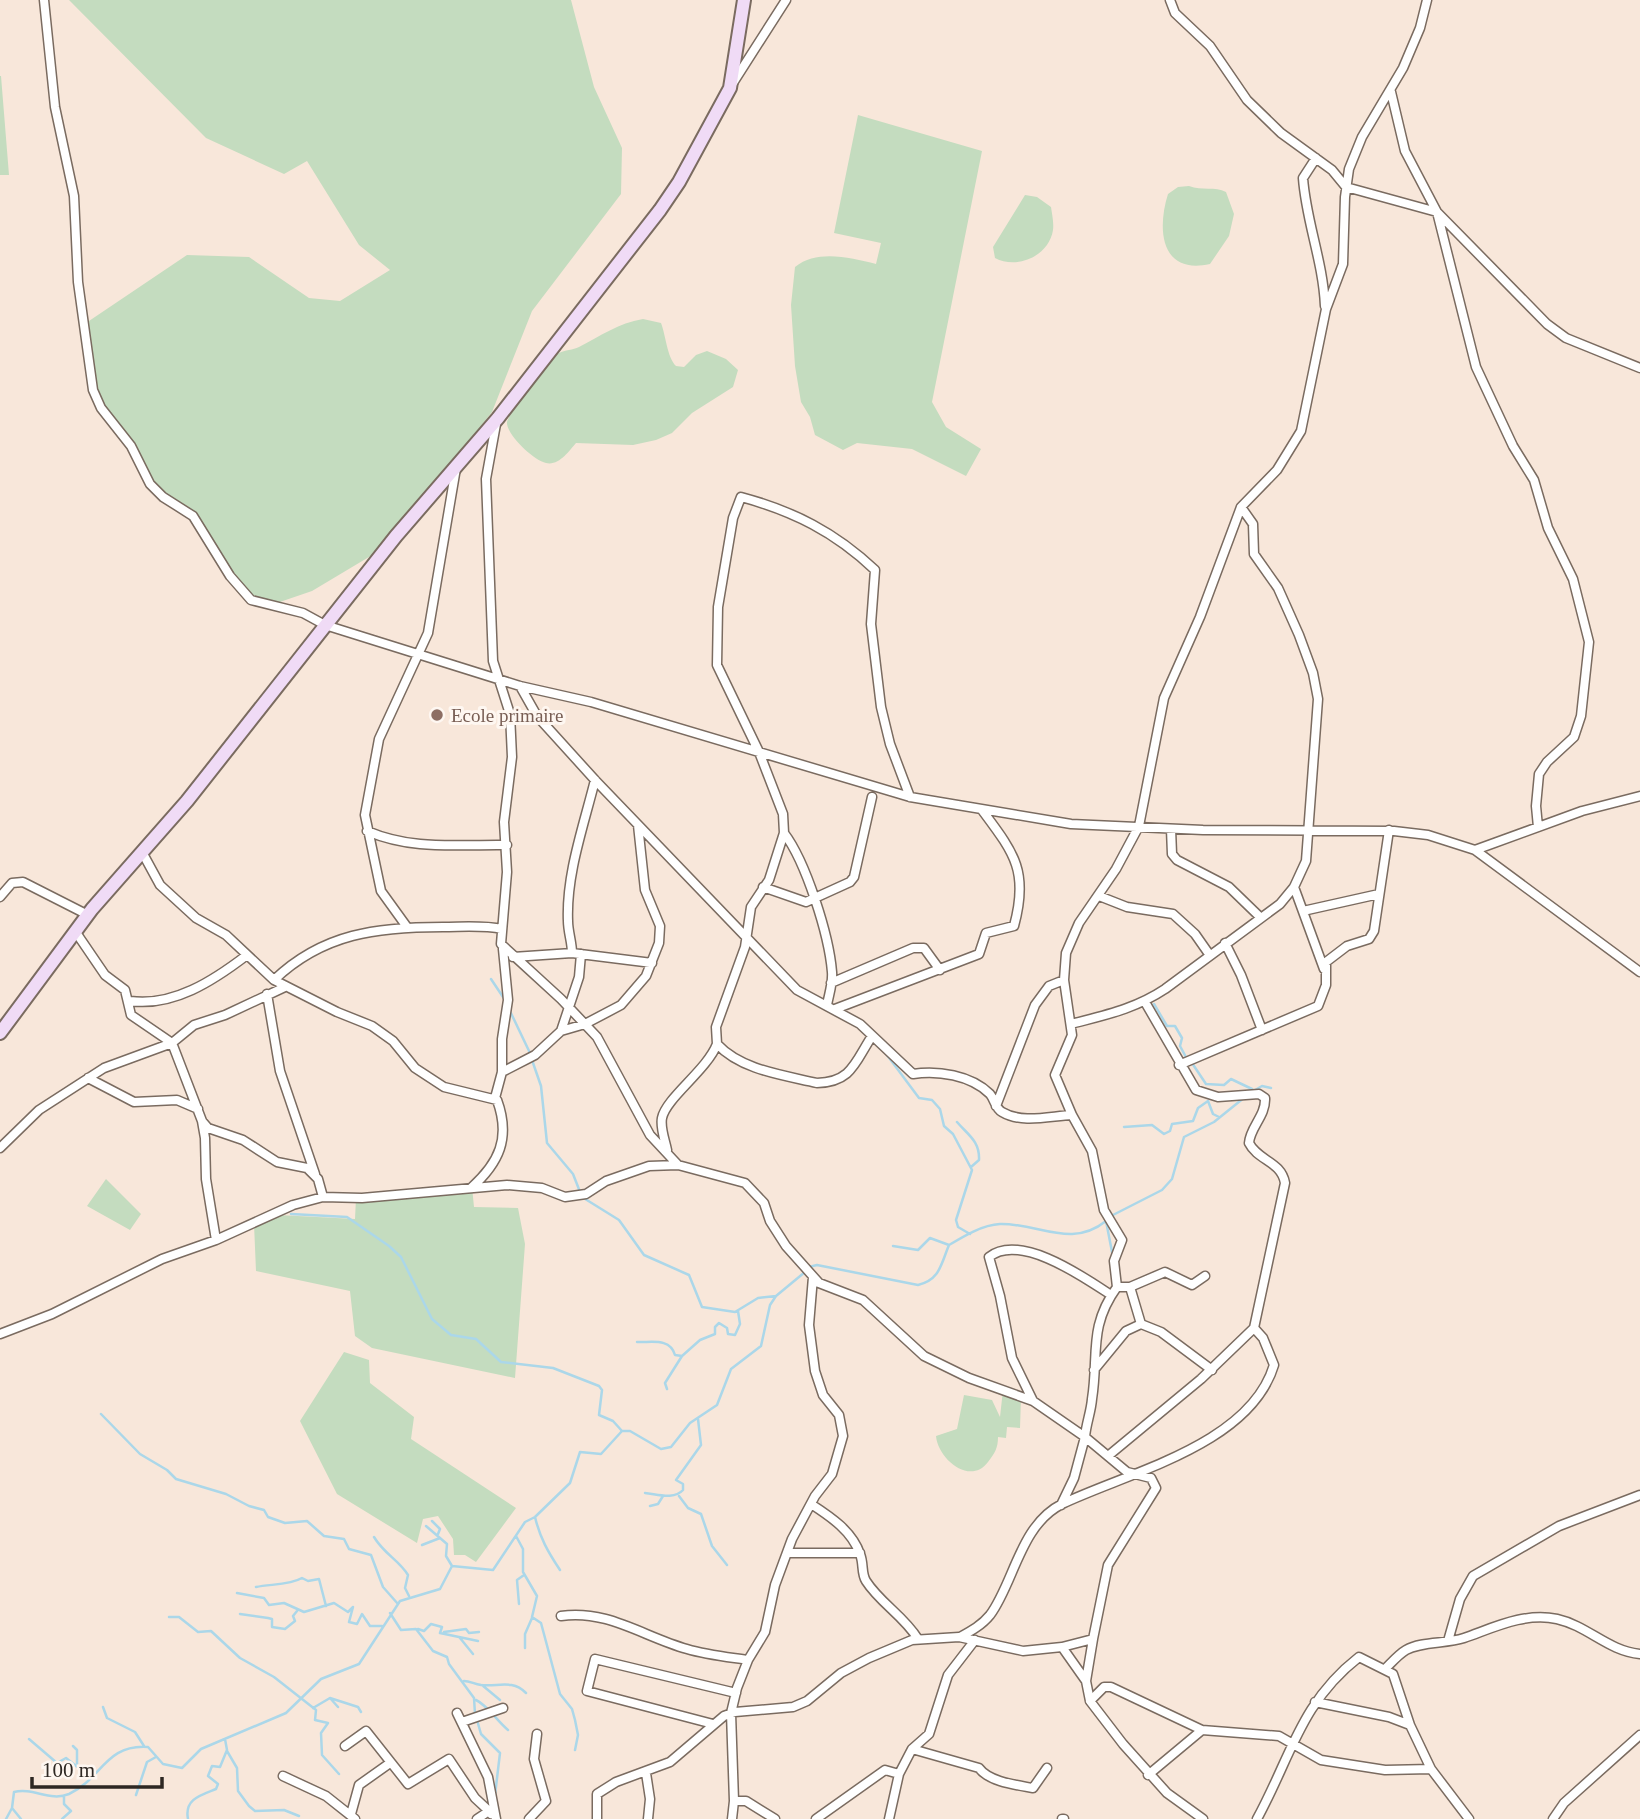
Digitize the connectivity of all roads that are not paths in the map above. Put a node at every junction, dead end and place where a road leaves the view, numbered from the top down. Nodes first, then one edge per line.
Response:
1 (44, 0) edge
2 (744, 0) edge
3 (786, 0) edge
4 (1170, 0) edge
5 (1427, 0) edge
6 (730, 88) junction
7 (1391, 92) junction
8 (1316, 158) junction
9 (1346, 187) junction
10 (1437, 212) junction
11 (1325, 309) junction
12 (1640, 368) edge
13 (498, 418) junction
14 (456, 468) junction
15 (1241, 507) junction
16 (325, 625) junction
17 (420, 654) junction
18 (499, 679) junction
19 (520, 686) junction
20 (759, 752) junction
21 (595, 780) junction
22 (1640, 796) edge
23 (872, 797) dead end
24 (910, 797) junction
25 (982, 810) junction
26 (638, 825) junction
27 (1139, 826) junction
28 (1538, 827) junction
29 (1171, 829) junction
30 (1310, 830) junction
31 (368, 831) junction
32 (1389, 831) junction
33 (784, 833) junction
34 (507, 845) junction
35 (1475, 850) junction
36 (142, 852) junction
37 (763, 887) junction
38 (1294, 887) junction
39 (1379, 894) junction
40 (1099, 896) junction
41 (0, 897) edge
42 (814, 898) junction
43 (1303, 911) junction
44 (88, 915) junction
45 (1260, 917) junction
46 (407, 927) junction
47 (502, 929) junction
48 (75, 931) junction
49 (747, 936) junction
50 (1225, 943) junction
51 (503, 949) junction
52 (576, 954) junction
53 (1209, 954) junction
54 (247, 955) junction
55 (513, 957) junction
56 (652, 963) junction
57 (940, 970) junction
58 (1325, 972) junction
59 (1640, 972) edge
60 (274, 980) junction
61 (1064, 980) junction
62 (831, 983) junction
63 (285, 987) junction
64 (267, 994) junction
65 (130, 1001) junction
66 (1145, 1002) junction
67 (569, 1007) junction
68 (831, 1007) junction
69 (585, 1024) junction
70 (1071, 1024) junction
71 (1262, 1030) junction
72 (561, 1031) junction
73 (0, 1033) edge
74 (872, 1036) junction
75 (172, 1043) junction
76 (716, 1044) junction
77 (1179, 1065) junction
78 (502, 1072) junction
79 (88, 1078) junction
80 (495, 1098) junction
81 (996, 1106) junction
82 (198, 1109) junction
83 (1072, 1115) junction
84 (202, 1121) junction
85 (0, 1148) edge
86 (668, 1151) junction
87 (678, 1165) junction
88 (315, 1174) junction
89 (471, 1188) junction
90 (323, 1197) junction
91 (216, 1240) junction
92 (1205, 1276) dead end
93 (813, 1278) junction
94 (1117, 1287) junction
95 (1130, 1287) junction
96 (1111, 1295) junction
97 (1140, 1324) junction
98 (1254, 1328) junction
99 (0, 1334) edge
100 (1094, 1370) junction
101 (1212, 1370) junction
102 (1033, 1401) junction
103 (1085, 1437) junction
104 (1108, 1456) junction
105 (1135, 1475) junction
106 (1640, 1495) edge
107 (811, 1504) junction
108 (1061, 1505) junction
109 (788, 1553) junction
110 (860, 1553) junction
111 (561, 1616) dead end
112 (959, 1637) junction
113 (918, 1639) junction
114 (1093, 1639) junction
115 (975, 1640) junction
116 (1448, 1641) junction
117 (1062, 1647) junction
118 (1640, 1654) edge
119 (748, 1660) junction
120 (1386, 1668) junction
121 (1086, 1681) junction
122 (736, 1693) junction
123 (1090, 1701) junction
124 (1315, 1702) junction
125 (503, 1708) dead end
126 (457, 1713) dead end
127 (732, 1713) junction
128 (462, 1722) junction
129 (713, 1724) junction
130 (1410, 1725) junction
131 (1202, 1730) junction
132 (537, 1734) dead end
133 (1640, 1735) edge
134 (1292, 1741) junction
135 (345, 1746) dead end
136 (912, 1749) junction
137 (390, 1763) junction
138 (1047, 1768) dead end
139 (1431, 1769) junction
140 (646, 1773) junction
141 (899, 1774) junction
142 (1148, 1775) junction
143 (283, 1776) dead end
144 (734, 1801) junction
145 (488, 1811) junction
146 (353, 1816) edge
147 (733, 1818) edge
148 (477, 1819) edge
149 (496, 1819) edge
150 (529, 1819) edge
151 (597, 1819) edge
152 (648, 1819) edge
153 (775, 1819) edge
154 (816, 1819) edge
155 (889, 1819) edge
156 (1202, 1819) edge
157 (1257, 1819) edge
158 (1469, 1819) edge
159 (1553, 1819) edge

1 - 16 street
2 - 6 street
3 - 6 street
4 - 8 street
5 - 7 street
6 - 13 street
7 - 9 street
7 - 10 street
8 - 9 street
8 - 11 street
9 - 10 street
9 - 11 street
10 - 12 street
10 - 28 street
11 - 15 street
13 - 14 street
13 - 18 street
14 - 16 street
14 - 17 street
15 - 27 street
15 - 30 street
16 - 17 street
16 - 36 street
17 - 18 street
17 - 31 street
18 - 19 street
18 - 34 street
19 - 20 street
19 - 21 street
20 - 24 street
20 - 24 street
20 - 33 street
21 - 26 street
21 - 52 street
22 - 28 street
23 - 42 street
24 - 25 street
25 - 27 street
25 - 57 street
26 - 49 street
26 - 56 street
27 - 29 street
27 - 40 street
28 - 35 street
29 - 30 street
29 - 45 street
30 - 32 street
30 - 38 street
31 - 34 street
31 - 46 street
32 - 35 street
32 - 39 street
33 - 37 street
33 - 42 street
34 - 47 street
35 - 59 street
36 - 44 street
36 - 54 street
37 - 42 street
37 - 49 street
38 - 43 street
38 - 45 street
39 - 43 street
39 - 58 street
40 - 53 street
40 - 61 street
41 - 44 street
42 - 62 street
43 - 58 street
44 - 48 street
45 - 50 street
46 - 47 street
46 - 60 street
47 - 51 street
48 - 65 street
48 - 73 street
49 - 68 street
49 - 76 street
50 - 53 street
50 - 71 street
51 - 55 street
51 - 78 street
52 - 55 street
52 - 56 street
52 - 67 street
53 - 66 street
54 - 60 street
54 - 65 street
55 - 67 street
56 - 69 street
57 - 62 street
57 - 68 street
58 - 71 street
60 - 63 street
61 - 70 street
61 - 81 street
62 - 68 street
63 - 64 street
63 - 80 street
64 - 75 street
64 - 88 street
65 - 75 street
66 - 70 street
66 - 77 street
67 - 69 street
67 - 72 street
68 - 74 street
69 - 72 street
69 - 86 street
70 - 83 street
71 - 77 street
72 - 78 street
74 - 76 street
74 - 81 street
75 - 79 street
75 - 82 street
76 - 86 street
77 - 98 street
78 - 80 street
79 - 82 street
79 - 85 street
80 - 89 street
81 - 83 street
82 - 84 street
83 - 94 street
84 - 88 street
84 - 91 street
86 - 87 street
87 - 89 street
87 - 93 street
88 - 90 street
89 - 90 street
90 - 91 street
91 - 99 street
92 - 95 street
93 - 102 street
93 - 107 street
94 - 95 street
94 - 96 street
95 - 97 street
96 - 100 street
96 - 102 street
97 - 100 street
97 - 101 street
98 - 101 street
98 - 105 street
100 - 103 street
101 - 104 street
102 - 103 street
103 - 104 street
103 - 108 street
104 - 105 street
105 - 108 street
105 - 114 street
106 - 116 street
107 - 109 street
107 - 110 street
108 - 112 street
109 - 110 street
109 - 119 street
110 - 113 street
111 - 119 street
112 - 113 street
112 - 115 street
113 - 127 street
114 - 117 street
114 - 121 street
115 - 117 street
115 - 136 street
116 - 118 street
116 - 120 street
117 - 121 street
119 - 122 street
120 - 124 street
120 - 130 street
121 - 123 street
122 - 127 street
122 - 129 street
123 - 131 street
123 - 142 street
124 - 130 street
124 - 134 street
125 - 128 street
126 - 128 street
127 - 129 street
127 - 144 street
128 - 149 street
129 - 140 street
130 - 139 street
131 - 134 street
131 - 142 street
132 - 150 street
133 - 159 street
134 - 139 street
134 - 157 street
135 - 137 street
136 - 138 street
136 - 141 street
137 - 145 street
137 - 146 street
139 - 158 street
140 - 151 street
140 - 152 street
141 - 154 street
141 - 155 street
142 - 156 street
143 - 146 street
144 - 147 street
144 - 153 street
145 - 148 street
145 - 149 street

